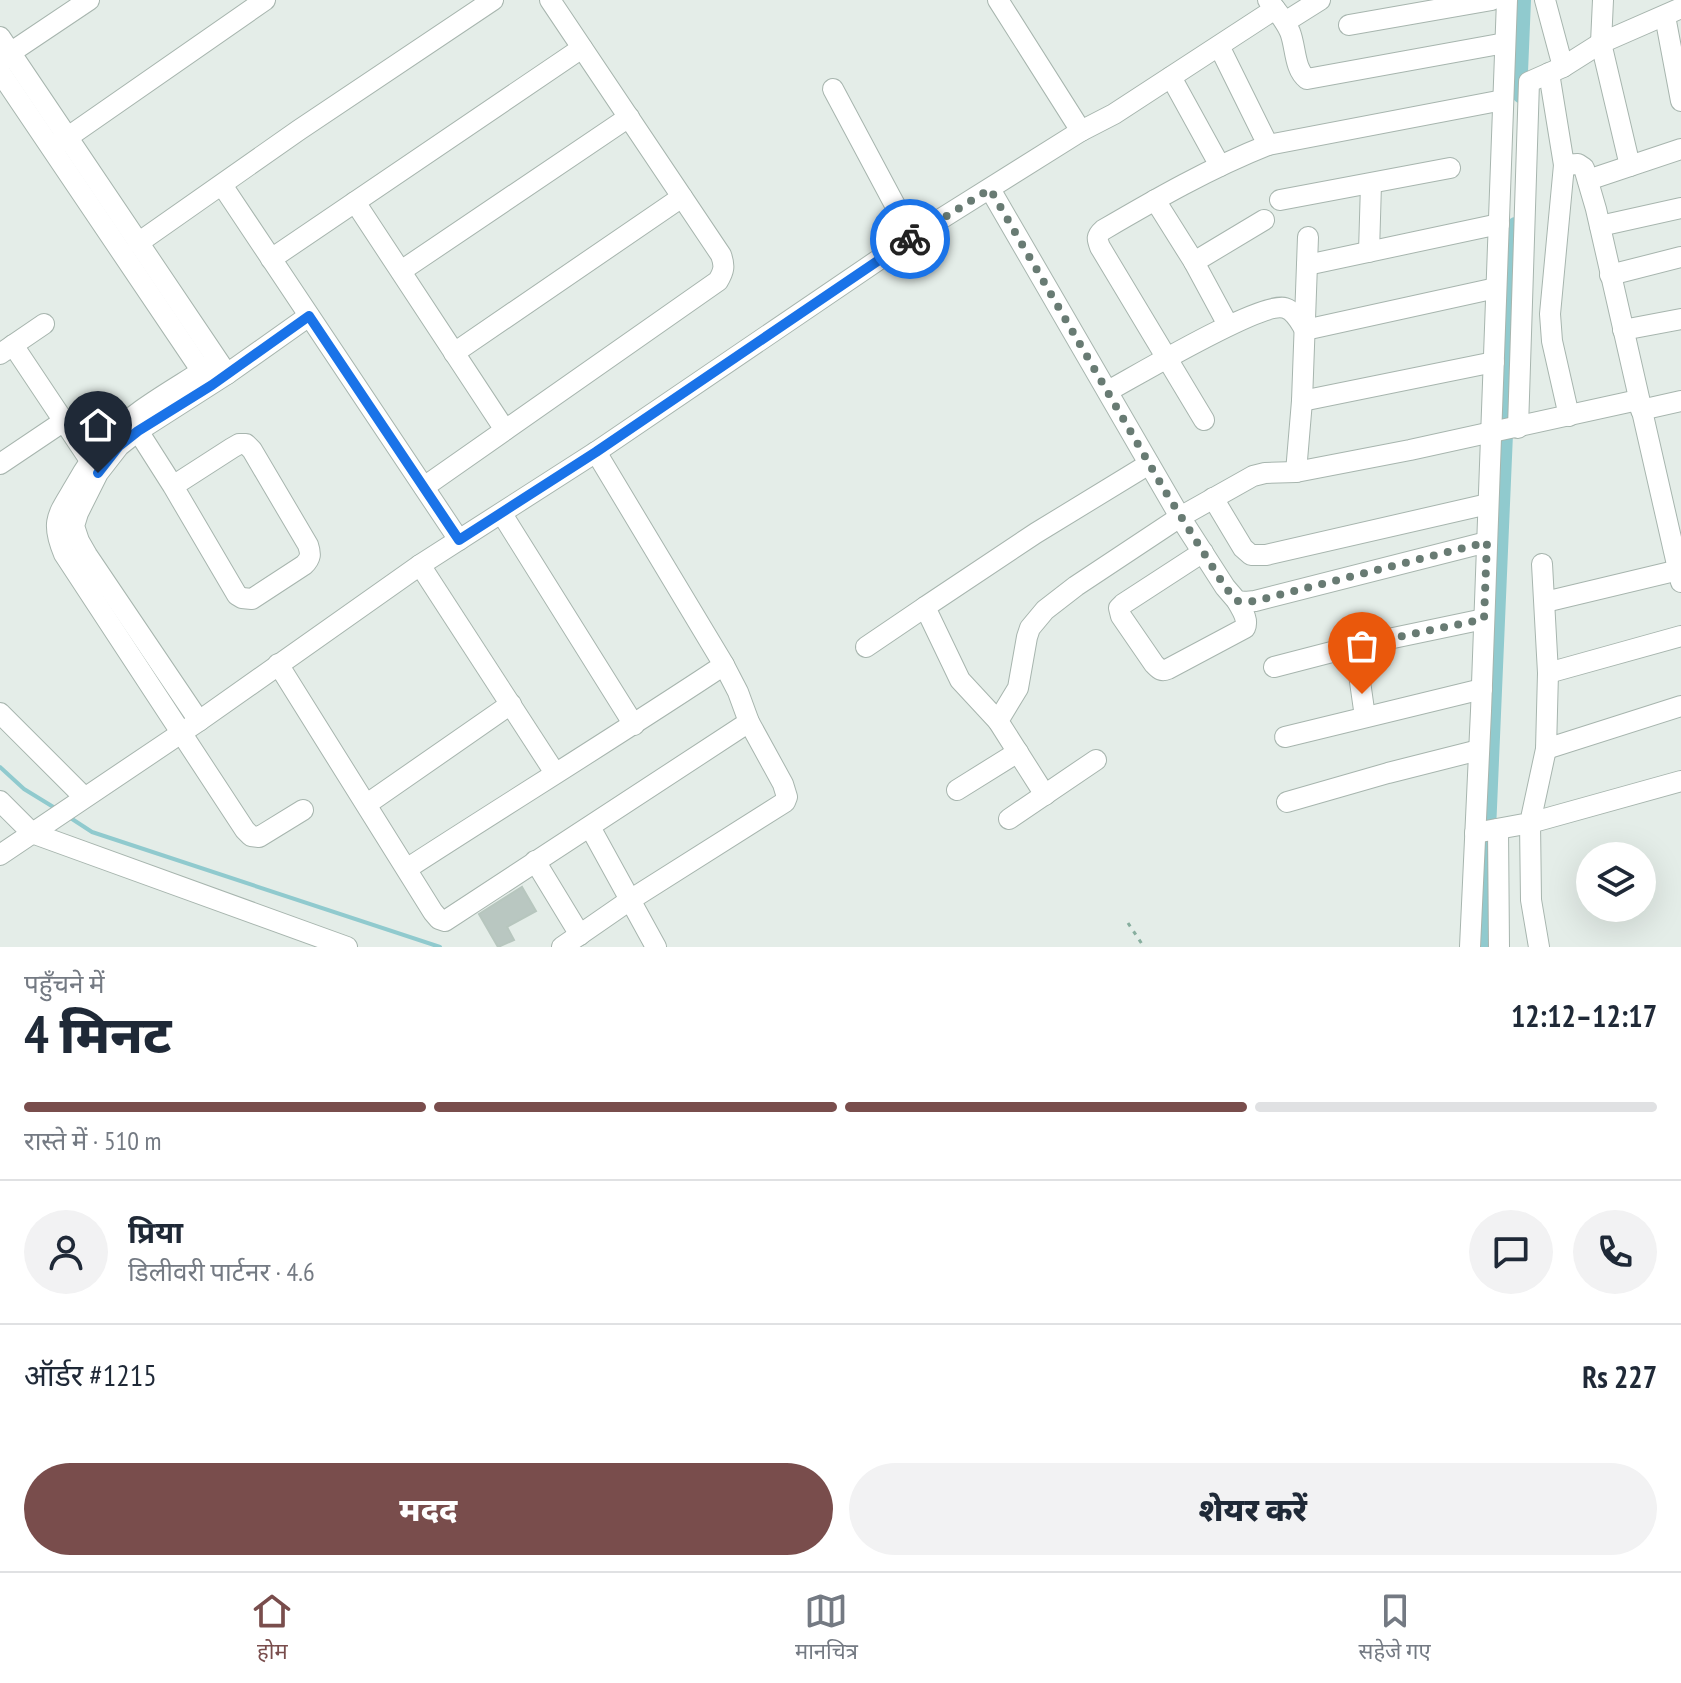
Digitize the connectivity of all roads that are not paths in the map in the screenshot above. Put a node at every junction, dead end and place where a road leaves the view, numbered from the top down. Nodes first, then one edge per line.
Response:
1 (89, 0) edge
2 (265, 0) edge
3 (493, 0) edge
4 (550, 0) edge
5 (998, 0) edge
6 (1320, 0) edge
7 (1492, 0) edge
8 (1507, 0) edge
9 (1603, 0) edge
10 (1550, 2) edge
11 (1276, 10) edge
12 (1673, 12) edge
13 (1349, 25) dead end
14 (1505, 43) junction
15 (1601, 43) junction
16 (1219, 46) junction
17 (582, 48) junction
18 (3, 50) edge
19 (1556, 70) junction
20 (0, 72) edge
21 (1171, 77) junction
22 (833, 89) dead end
23 (1503, 100) junction
24 (1681, 101) edge
25 (629, 117) junction
26 (1081, 131) junction
27 (59, 143) junction
28 (1268, 145) junction
29 (1681, 149) edge
30 (1564, 165) junction
31 (1220, 166) junction
32 (1630, 166) junction
33 (1450, 168) dead end
34 (1588, 180) junction
35 (1371, 184) junction
36 (222, 185) junction
37 (990, 189) junction
38 (682, 197) junction
39 (1155, 200) junction
40 (1280, 200) dead end
41 (355, 202) junction
42 (1681, 208) edge
43 (1560, 218) junction
44 (1598, 218) junction
45 (1264, 220) dead end
46 (1499, 224) junction
47 (912, 237) junction
48 (1308, 237) dead end
49 (138, 243) junction
50 (1369, 252) junction
51 (1681, 257) edge
52 (271, 259) junction
53 (1194, 262) junction
54 (1307, 265) junction
55 (401, 271) junction
56 (1610, 275) junction
57 (1496, 288) junction
58 (309, 316) junction
59 (1681, 319) edge
60 (44, 324) dead end
61 (1228, 325) junction
62 (1305, 330) junction
63 (1623, 330) junction
64 (6, 349) edge
65 (454, 353) junction
66 (1167, 360) junction
67 (1494, 362) junction
68 (215, 373) junction
69 (1108, 391) junction
70 (1302, 401) junction
71 (1681, 401) edge
72 (1640, 405) junction
73 (1569, 416) junction
74 (1204, 420) dead end
75 (64, 421) junction
76 (505, 430) junction
77 (1504, 430) junction
78 (138, 431) junction
79 (596, 452) junction
80 (0, 464) edge
81 (1149, 464) junction
82 (94, 468) junction
83 (1296, 472) junction
84 (173, 486) junction
85 (424, 487) junction
86 (1213, 498) junction
87 (1488, 504) junction
88 (502, 514) junction
89 (1180, 517) junction
90 (1676, 531) edge
91 (459, 540) junction
92 (1487, 542) junction
93 (1203, 552) junction
94 (1542, 564) dead end
95 (420, 565) junction
96 (1680, 576) edge
97 (1237, 601) junction
98 (1545, 602) junction
99 (925, 607) junction
100 (1484, 619) junction
101 (1681, 636) edge
102 (1355, 646) junction
103 (866, 647) dead end
104 (278, 664) junction
105 (724, 665) junction
106 (1274, 667) dead end
107 (1548, 673) junction
108 (1482, 689) junction
109 (511, 704) junction
110 (1681, 706) edge
111 (0, 713) edge
112 (1365, 717) junction
113 (199, 721) junction
114 (998, 721) junction
115 (749, 722) junction
116 (634, 725) junction
117 (181, 733) junction
118 (1285, 737) dead end
119 (1546, 749) junction
120 (1479, 750) junction
121 (1018, 752) junction
122 (1096, 760) dead end
123 (555, 773) junction
124 (1681, 781) edge
125 (957, 790) dead end
126 (1045, 795) junction
127 (81, 799) junction
128 (0, 801) edge
129 (1287, 802) dead end
130 (367, 804) junction
131 (303, 810) dead end
132 (1009, 819) dead end
133 (1530, 823) junction
134 (590, 827) junction
135 (38, 829) junction
136 (1498, 829) junction
137 (1475, 833) junction
138 (0, 855) edge
139 (535, 861) junction
140 (408, 868) junction
141 (630, 900) junction
142 (580, 935) junction
143 (347, 947) edge
144 (562, 947) edge
145 (656, 947) edge
146 (1470, 947) edge
147 (1499, 947) edge
148 (1539, 947) edge

1 - 18 street
2 - 27 street
3 - 36 street
4 - 17 street
5 - 26 street
6 - 11 street
7 - 13 street
8 - 14 street
9 - 15 street
10 - 19 street
11 - 14 street
11 - 16 street
12 - 15 street
12 - 24 street
14 - 23 street
15 - 19 street
15 - 32 street
16 - 21 street
16 - 28 street
17 - 25 street
17 - 41 street
18 - 27 street
19 - 30 street
19 - 77 street
20 - 27 street
21 - 26 street
21 - 31 street
22 - 47 street
23 - 28 street
23 - 46 street
25 - 38 street
25 - 55 street
26 - 37 street
27 - 49 street
27 - 68 street
28 - 31 street
29 - 32 street
30 - 34 street
30 - 43 street
31 - 39 street
32 - 34 street
33 - 35 street
34 - 44 street
35 - 40 street
35 - 50 street
36 - 49 street
36 - 52 street
37 - 47 street
37 - 69 street
38 - 65 street
38 - 76 street
39 - 53 street
39 - 66 street
41 - 52 street
41 - 55 street
42 - 44 street
43 - 44 street
43 - 73 street
44 - 56 street
45 - 53 street
46 - 50 street
46 - 57 street
47 - 79 street
48 - 54 street
49 - 68 street
50 - 54 street
51 - 56 street
52 - 58 street
53 - 61 street
54 - 62 street
55 - 65 street
56 - 63 street
57 - 62 street
57 - 67 street
58 - 68 street
58 - 85 street
59 - 63 street
60 - 64 street
61 - 62 street
61 - 66 street
62 - 70 street
63 - 72 street
64 - 75 street
65 - 76 street
66 - 69 street
66 - 74 street
67 - 70 street
67 - 77 street
68 - 78 street
68 - 82 street
69 - 81 street
70 - 83 street
71 - 72 street
72 - 73 street
72 - 90 street
73 - 77 street
75 - 80 street
75 - 82 street
76 - 85 street
77 - 83 street
77 - 87 street
78 - 82 street
78 - 84 street
79 - 88 street
79 - 105 street
81 - 89 street
81 - 99 street
82 - 113 street
82 - 117 street
83 - 86 street
84 - 84 street
85 - 91 street
86 - 87 street
86 - 89 street
87 - 92 street
88 - 91 street
88 - 116 street
89 - 93 street
89 - 114 street
90 - 96 street
91 - 95 street
92 - 97 street
92 - 100 street
93 - 97 street
93 - 97 street
94 - 98 street
95 - 104 street
95 - 109 street
96 - 98 street
98 - 107 street
99 - 103 street
99 - 114 street
100 - 102 street
100 - 108 street
101 - 107 street
102 - 106 street
102 - 112 street
104 - 113 street
104 - 130 street
105 - 115 street
105 - 116 street
107 - 119 street
108 - 112 street
108 - 120 street
109 - 123 street
109 - 130 street
110 - 119 street
111 - 127 street
112 - 118 street
113 - 117 street
114 - 121 street
115 - 134 street
115 - 141 street
116 - 123 street
117 - 127 street
117 - 131 street
119 - 133 street
120 - 129 street
120 - 137 street
121 - 125 street
121 - 126 street
122 - 126 street
123 - 140 street
124 - 133 street
126 - 132 street
127 - 135 street
128 - 135 street
130 - 140 street
133 - 136 street
133 - 148 street
134 - 139 street
134 - 141 street
135 - 138 street
135 - 143 street
136 - 137 street
136 - 147 street
137 - 146 street
139 - 140 street
139 - 142 street
141 - 142 street
141 - 145 street
142 - 144 street

